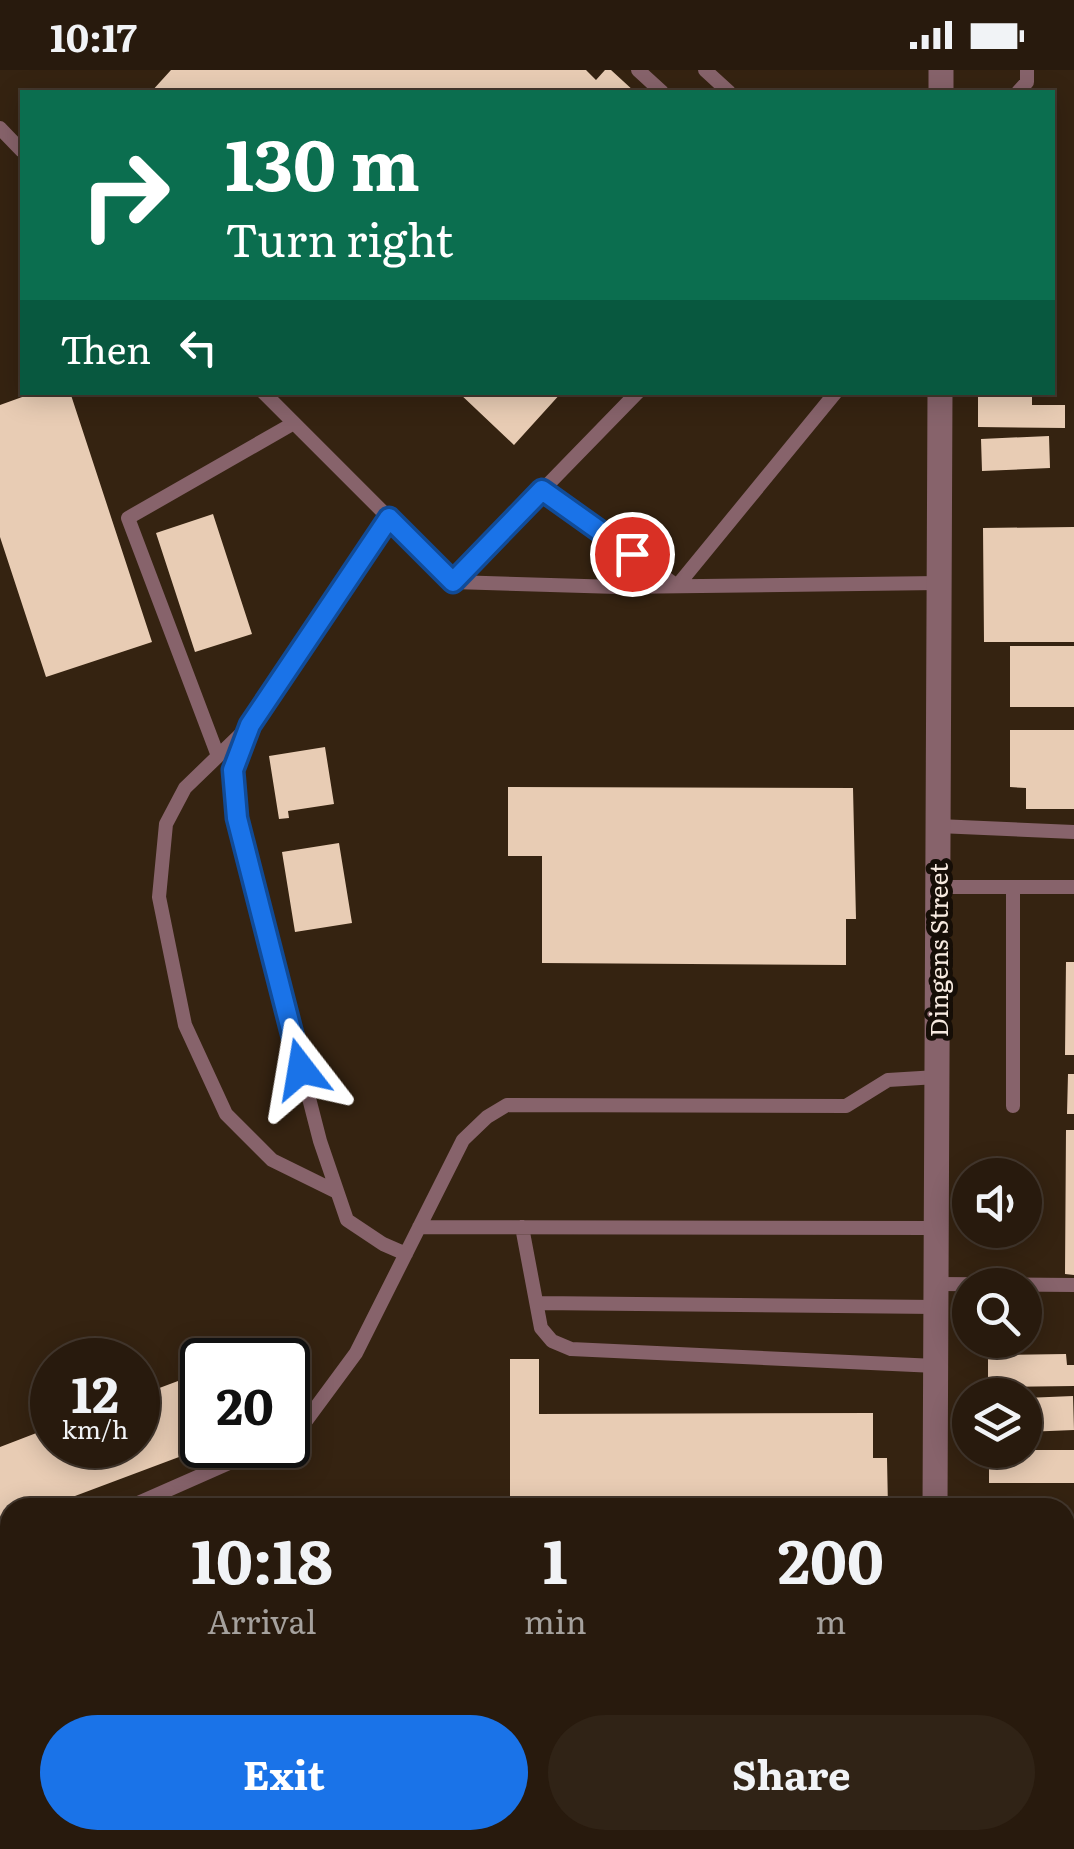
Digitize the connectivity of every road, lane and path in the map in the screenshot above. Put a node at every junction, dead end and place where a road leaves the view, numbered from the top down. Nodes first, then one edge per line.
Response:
1 (638, 70) edge
2 (705, 70) edge
3 (660, 90) edge
4 (728, 90) edge
5 (0, 128) edge
6 (20, 149) edge
7 (266, 395) edge
8 (635, 395) edge
9 (834, 395) edge
10 (940, 395) edge
11 (294, 423) junction
12 (542, 490) junction
13 (389, 518) junction
14 (453, 582) junction
15 (939, 584) junction
16 (677, 586) junction
17 (250, 725) junction
18 (218, 756) junction
19 (938, 826) junction
20 (1074, 832) edge
21 (938, 887) junction
22 (1013, 887) junction
23 (1074, 887) edge
24 (937, 1077) junction
25 (1013, 1106) dead end
26 (337, 1192) junction
27 (420, 1226) junction
28 (522, 1227) junction
29 (936, 1228) junction
30 (406, 1254) junction
31 (1074, 1284) edge
32 (936, 1295) junction
33 (536, 1303) junction
34 (936, 1366) junction
35 (310, 1415) edge
36 (218, 1468) edge
37 (150, 1498) edge
38 (935, 1498) edge

1 - 3 lane
2 - 4 lane
5 - 6 lane
7 - 11 lane
8 - 12 lane
9 - 16 lane
10 - 15 street, Dingens Street
11 - 13 lane
11 - 18 lane
12 - 14 lane
12 - 16 lane
13 - 14 lane
13 - 17 lane
14 - 16 lane
15 - 16 lane
15 - 19 street, Dingens Street
17 - 18 lane
17 - 26 lane
18 - 26 lane
19 - 20 lane
19 - 21 street, Dingens Street
21 - 22 lane
21 - 24 street, Dingens Street
22 - 23 lane
22 - 25 lane
24 - 27 lane
24 - 29 street, Dingens Street
26 - 30 lane
27 - 28 lane
27 - 30 lane
28 - 29 lane
28 - 33 lane
29 - 32 street, Dingens Street
30 - 35 lane
31 - 32 lane
32 - 33 lane
32 - 34 street, Dingens Street
33 - 34 lane
34 - 38 street, Dingens Street
36 - 37 lane

